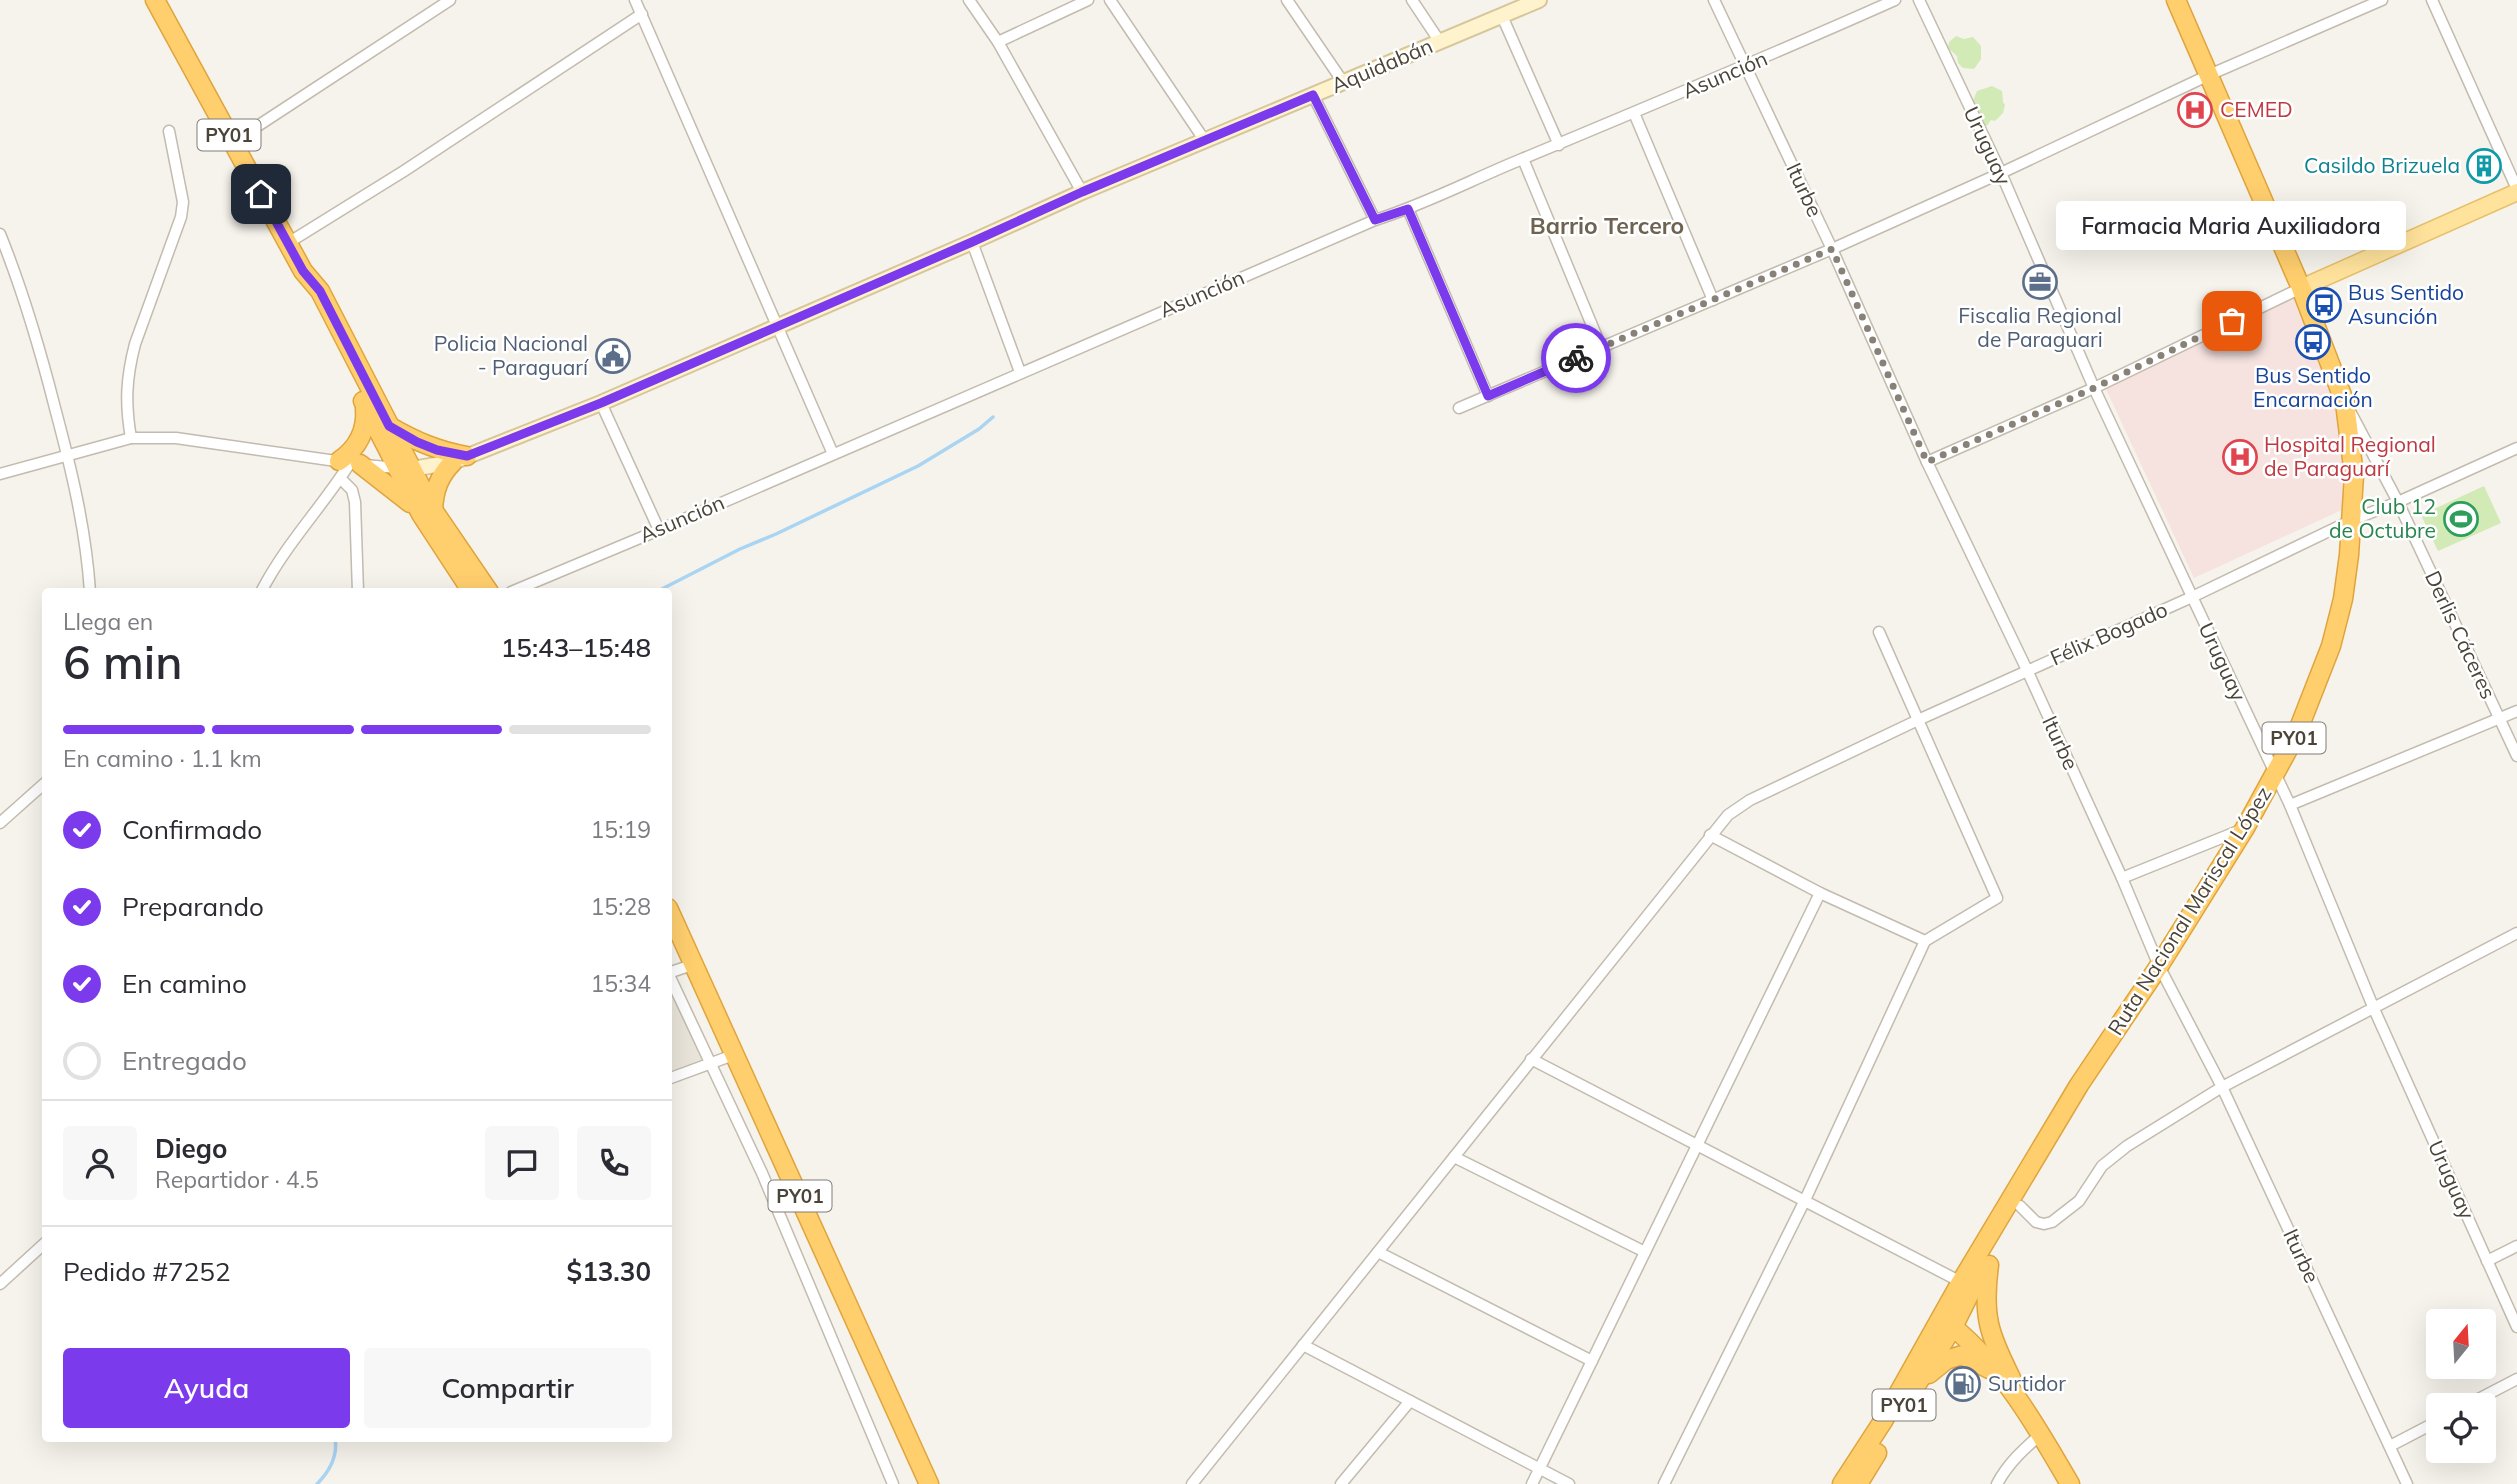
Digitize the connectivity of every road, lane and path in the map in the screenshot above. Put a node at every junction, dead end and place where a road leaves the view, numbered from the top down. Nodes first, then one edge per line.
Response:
1 (155, 0) edge
2 (450, 0) edge
3 (635, 0) edge
4 (969, 0) edge
5 (1088, 0) edge
6 (1110, 0) edge
7 (1287, 0) edge
8 (1412, 0) edge
9 (1539, 0) edge
10 (1714, 0) edge
11 (1895, 0) edge
12 (1919, 0) edge
13 (2176, 0) edge
14 (2382, 0) edge
15 (2432, 0) edge
16 (642, 14) junction
17 (1502, 16) junction
18 (1440, 41) junction
19 (998, 42) junction
20 (1746, 66) junction
21 (2209, 75) junction
22 (1343, 82) junction
23 (1313, 95) junction
24 (1634, 113) junction
25 (169, 131) dead end
26 (250, 131) dead end
27 (1205, 141) junction
28 (1559, 145) junction
29 (1523, 159) junction
30 (2001, 173) junction
31 (2517, 190) edge
32 (1082, 192) junction
33 (1408, 209) junction
34 (1375, 220) junction
35 (0, 234) edge
36 (972, 242) junction
37 (288, 243) junction
38 (1832, 249) junction
39 (303, 271) junction
40 (2301, 288) junction
41 (1713, 300) junction
42 (777, 326) junction
43 (1601, 347) junction
44 (1020, 372) junction
45 (2094, 388) junction
46 (1488, 396) junction
47 (601, 403) junction
48 (2345, 403) junction
49 (365, 404) junction
50 (1459, 408) dead end
51 (389, 426) junction
52 (131, 438) junction
53 (2517, 448) edge
54 (833, 454) junction
55 (68, 455) junction
56 (460, 459) junction
57 (1927, 462) junction
58 (347, 467) junction
59 (404, 468) junction
60 (0, 474) edge
61 (2398, 502) junction
62 (427, 512) junction
63 (2352, 520) junction
64 (659, 530) junction
65 (90, 588) edge
66 (264, 588) edge
67 (358, 588) edge
68 (470, 588) edge
69 (486, 588) edge
70 (520, 588) edge
71 (2192, 597) junction
72 (1879, 632) dead end
73 (2027, 670) junction
74 (2517, 711) edge
75 (2500, 719) junction
76 (1918, 720) junction
77 (2517, 756) edge
78 (2275, 774) junction
79 (42, 786) edge
80 (2290, 805) junction
81 (0, 823) edge
82 (2245, 828) junction
83 (1710, 835) junction
84 (2122, 878) junction
85 (1820, 893) junction
86 (672, 916) edge
87 (2517, 933) edge
88 (1925, 941) junction
89 (695, 963) junction
90 (2159, 966) junction
91 (672, 972) edge
92 (672, 981) edge
93 (2374, 1009) junction
94 (736, 1054) junction
95 (1531, 1059) junction
96 (712, 1063) junction
97 (2092, 1069) junction
98 (672, 1078) edge
99 (2222, 1087) junction
100 (1697, 1145) junction
101 (1454, 1157) junction
102 (1805, 1200) junction
103 (2020, 1206) junction
104 (42, 1246) edge
105 (2517, 1246) edge
106 (1992, 1251) junction
107 (1378, 1252) junction
108 (1645, 1252) junction
109 (2487, 1261) junction
110 (1965, 1275) junction
111 (0, 1284) edge
112 (1953, 1327) junction
113 (2517, 1327) edge
114 (1303, 1345) junction
115 (1921, 1352) junction
116 (1592, 1361) junction
117 (2000, 1376) junction
118 (2517, 1379) edge
119 (1911, 1391) junction
120 (2490, 1393) edge
121 (1410, 1401) junction
122 (2028, 1413) junction
123 (2426, 1427) edge
124 (2041, 1434) junction
125 (2390, 1446) junction
126 (1540, 1469) junction
127 (893, 1484) edge
128 (929, 1484) edge
129 (1192, 1484) edge
130 (1341, 1484) edge
131 (1532, 1484) edge
132 (1569, 1484) edge
133 (1664, 1484) edge
134 (1842, 1484) edge
135 (1858, 1484) edge
136 (1997, 1484) edge
137 (2070, 1484) edge
138 (2407, 1484) edge

1 - 37 highway, PY01
2 - 26 street
3 - 16 street
4 - 19 street
5 - 19 street
6 - 27 street
7 - 22 street
8 - 18 street
9 - 17 street, Aquidabán
10 - 20 street, Iturbe
11 - 20 street, Asunción
12 - 30 street, Uruguay
13 - 21 highway, Ruta Nacional Mariscal López / PY01
14 - 21 street
15 - 31 street
16 - 37 street
16 - 42 street
17 - 18 street, Aquidabán
17 - 28 street
18 - 22 street, Aquidabán
19 - 32 street
20 - 24 street, Asunción
20 - 38 street, Iturbe
21 - 30 street
21 - 40 highway, Ruta Nacional Mariscal López / PY01
22 - 23 street, Aquidabán
23 - 27 street, Aquidabán
23 - 34 street
24 - 28 street, Asunción
24 - 41 street
25 - 52 street
27 - 32 street, Aquidabán
28 - 29 street, Asunción
29 - 33 street, Asunción
29 - 43 street
30 - 38 street
30 - 45 street, Uruguay
31 - 40 main road
32 - 36 street, Aquidabán
33 - 34 street, Asunción
33 - 46 street
34 - 44 street, Asunción
35 - 55 street
36 - 42 street, Aquidabán
36 - 44 street
37 - 39 highway, PY01
38 - 41 street
38 - 57 street, Iturbe
39 - 49 highway, PY01
39 - 51 highway, PY01
40 - 45 street
40 - 48 highway, Ruta Nacional Mariscal López / PY01
41 - 43 street
42 - 47 street, Aquidabán
42 - 54 street
43 - 46 street
44 - 54 street, Asunción
45 - 57 street
45 - 71 street, Uruguay
46 - 50 street
47 - 56 street, Aquidabán
47 - 64 street
48 - 61 street, Derlis Cáceres
48 - 63 highway, Ruta Nacional Mariscal López / PY01
49 - 58 highway
49 - 59 highway, PY01
51 - 56 highway
51 - 59 highway, PY01
52 - 55 street
52 - 58 street
53 - 61 street, Félix Bogado
54 - 64 street, Asunción
55 - 60 street
55 - 65 street
56 - 59 street, Aquidabán
56 - 62 highway
57 - 73 street, Iturbe
58 - 59 street
58 - 62 highway
58 - 66 street
58 - 67 street
59 - 62 highway, PY01
61 - 63 street, Félix Bogado
61 - 75 street, Derlis Cáceres
62 - 68 highway, PY01
62 - 69 highway, PY01
63 - 71 street, Félix Bogado
63 - 78 highway, Ruta Nacional Mariscal López / PY01
64 - 70 street, Asunción
71 - 73 street, Félix Bogado
71 - 78 street, Uruguay
72 - 76 street
73 - 76 street, Félix Bogado
73 - 84 street, Iturbe
74 - 75 street
75 - 77 street, Derlis Cáceres
75 - 80 street
76 - 83 street, Félix Bogado
76 - 88 street
78 - 80 street, Uruguay
78 - 82 highway, Ruta Nacional Mariscal López / PY01
79 - 81 street
80 - 93 street, Uruguay
82 - 84 street
82 - 90 highway, Ruta Nacional Mariscal López / PY01
83 - 85 street
83 - 95 street, Félix Bogado
84 - 90 street, Iturbe
85 - 88 street
85 - 100 street
86 - 89 highway, PY01
87 - 93 street
88 - 102 street
89 - 91 street
89 - 94 highway, PY01
90 - 97 highway, Ruta Nacional Mariscal López / PY01
90 - 99 street, Iturbe
92 - 96 street
93 - 99 street
93 - 109 street, Uruguay
94 - 96 street
94 - 128 highway, PY01
95 - 100 street
95 - 101 street, Félix Bogado
96 - 98 street
96 - 127 street
97 - 103 highway, Ruta Nacional Mariscal López / PY01
97 - 110 highway, Ruta Nacional Mariscal López / PY01
99 - 103 street
99 - 125 street, Iturbe
100 - 102 street
100 - 108 street
101 - 107 street, Félix Bogado
101 - 108 street
102 - 110 street
102 - 133 street
103 - 106 highway, Ruta Nacional Mariscal López / PY01
104 - 111 street
105 - 109 street
106 - 112 highway, Ruta Nacional Mariscal López / PY01
106 - 122 highway
107 - 114 street, Félix Bogado
107 - 116 street
108 - 116 street
109 - 113 street, Uruguay
110 - 112 highway
110 - 115 highway, Ruta Nacional Mariscal López / PY01
112 - 115 highway
112 - 117 highway
112 - 119 highway, Ruta Nacional Mariscal López / PY01
114 - 121 street
114 - 129 street, Félix Bogado
115 - 134 highway, Ruta Nacional Mariscal López / PY01
116 - 126 street
117 - 119 highway
117 - 122 highway
118 - 120 street
119 - 135 highway, Ruta Nacional Mariscal López / PY01
121 - 126 street
121 - 130 street
122 - 124 highway
123 - 125 street
124 - 136 street
124 - 137 highway
125 - 138 street, Iturbe
126 - 131 street
126 - 132 street

